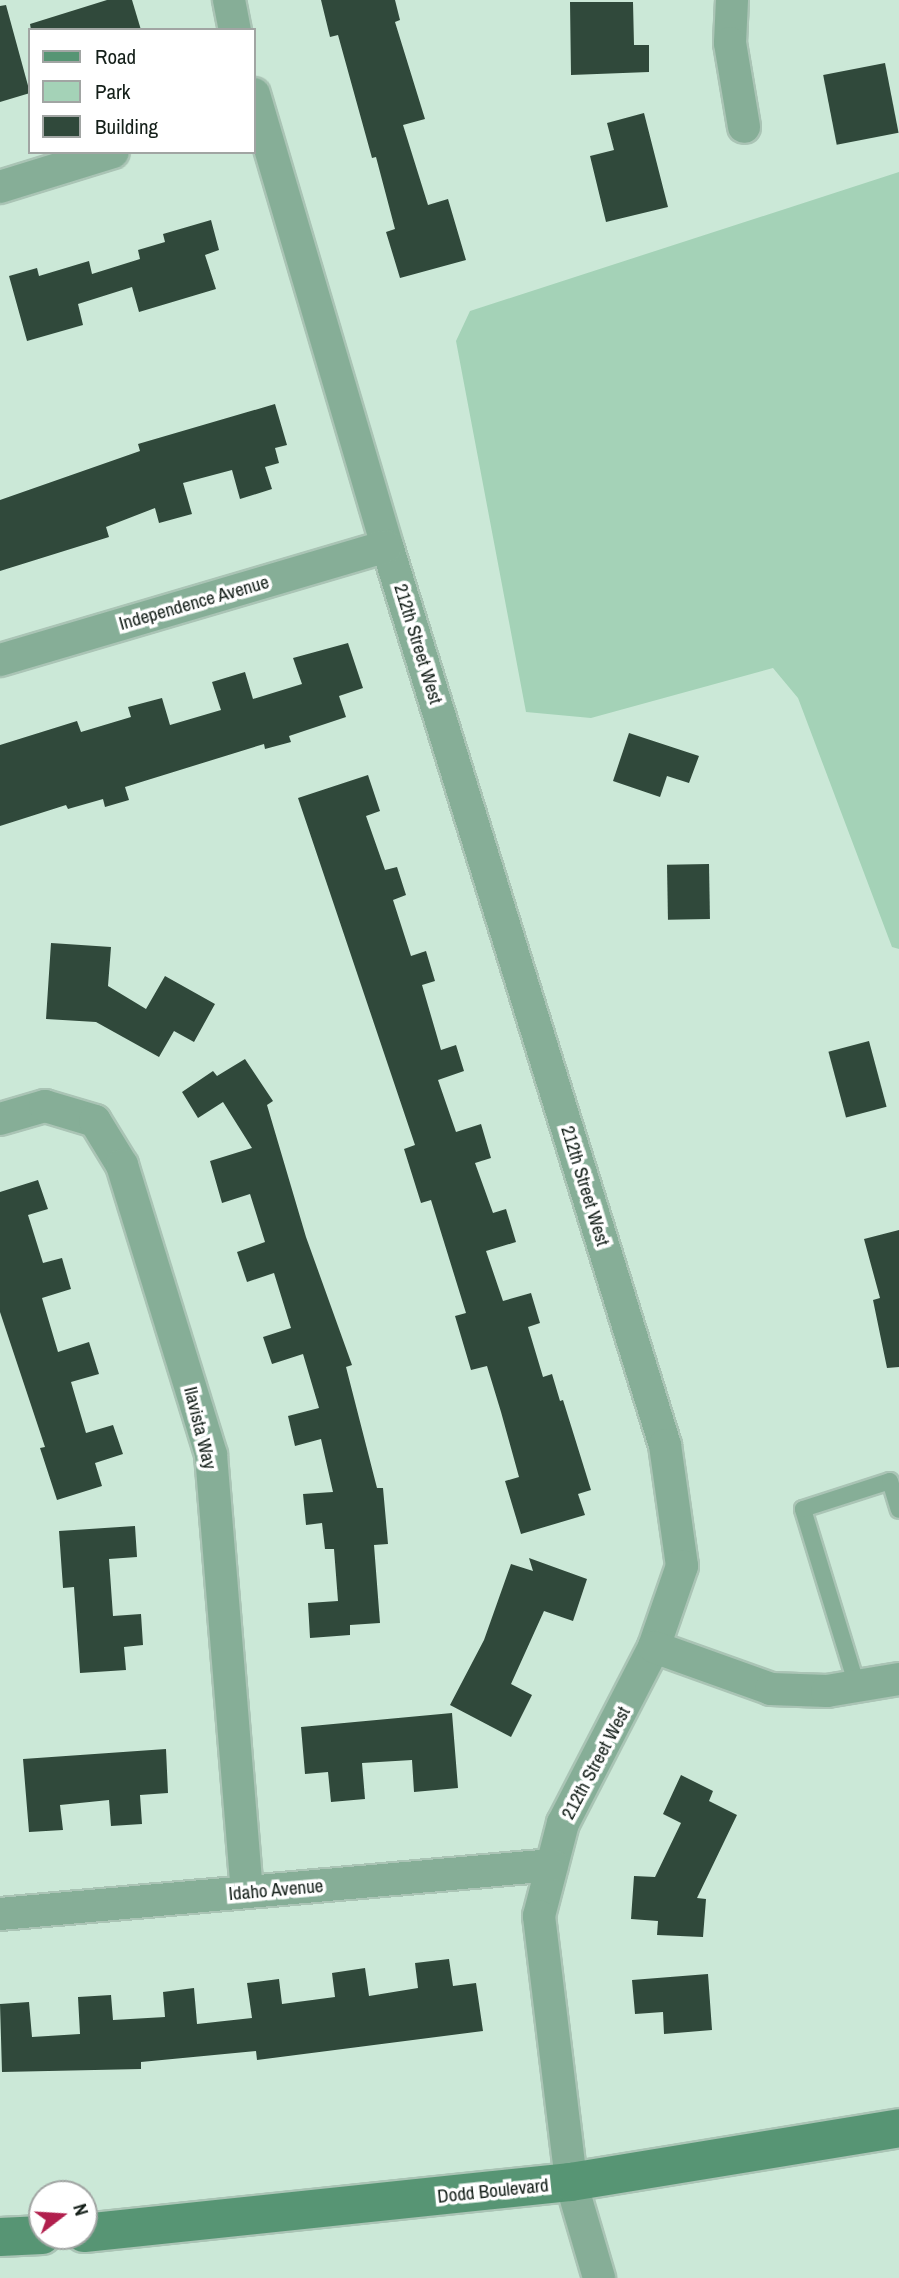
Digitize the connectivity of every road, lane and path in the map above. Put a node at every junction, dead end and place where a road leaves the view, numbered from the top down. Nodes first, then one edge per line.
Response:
1 (229, 0) edge
2 (732, 0) edge
3 (235, 28) edge
4 (256, 107) edge
5 (744, 127) dead end
6 (107, 154) edge
7 (0, 187) edge
8 (387, 546) junction
9 (0, 660) edge
10 (0, 1119) edge
11 (899, 1510) edge
12 (654, 1647) junction
13 (899, 1679) edge
14 (857, 1686) junction
15 (552, 1865) junction
16 (247, 1892) junction
17 (0, 1914) edge
18 (899, 2128) edge
19 (571, 2182) junction
20 (98, 2231) edge
21 (28, 2236) edge
22 (0, 2237) edge
23 (599, 2278) edge

1 - 3 street
2 - 5 street
4 - 8 street, 212th Street West
6 - 7 street
8 - 9 street, Independence Avenue
8 - 12 street, 212th Street West
10 - 16 street, Ilavista Way
11 - 14 lane
12 - 14 street
12 - 15 street, 212th Street West
13 - 14 street
15 - 16 street, Idaho Avenue
15 - 19 street, 212th Street West
16 - 17 street, Idaho Avenue
18 - 19 main road, Dodd Boulevard
19 - 20 main road, Dodd Boulevard
19 - 23 street, 212th Street West
21 - 22 main road

